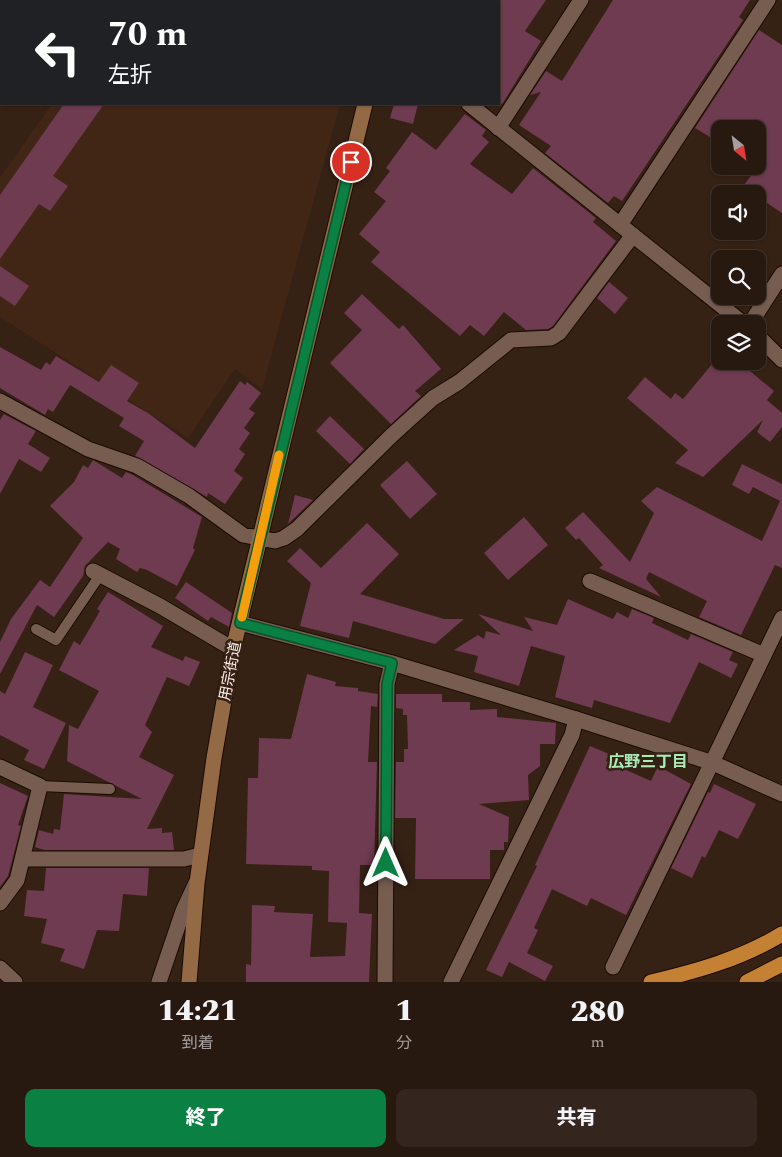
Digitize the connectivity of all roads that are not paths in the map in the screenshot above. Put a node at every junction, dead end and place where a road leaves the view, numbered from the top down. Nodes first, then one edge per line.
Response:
1 (581, 0) edge
2 (768, 0) edge
3 (365, 105) edge
4 (470, 105) edge
5 (498, 128) junction
6 (620, 225) junction
7 (633, 236) junction
8 (782, 274) edge
9 (733, 315) edge
10 (756, 315) edge
11 (766, 344) edge
12 (782, 360) edge
13 (0, 400) edge
14 (260, 538) junction
15 (97, 573) joint
16 (590, 581) dead end
17 (782, 618) edge
18 (240, 623) junction
19 (36, 628) dead end
20 (233, 649) junction
21 (764, 655) junction
22 (392, 663) junction
23 (576, 719) junction
24 (713, 763) junction
25 (0, 768) edge
26 (40, 786) junction
27 (110, 790) dead end
28 (782, 794) edge
29 (200, 855) junction
30 (23, 859) junction
31 (197, 883) junction
32 (0, 903) edge
33 (782, 934) edge
34 (782, 964) edge
35 (613, 967) dead end
36 (0, 968) edge
37 (751, 981) edge
38 (15, 982) edge
39 (159, 982) edge
40 (189, 982) edge
41 (385, 982) edge
42 (451, 982) edge
43 (651, 982) edge

1 - 5 street
2 - 6 street
3 - 14 main road, 用宗街道
4 - 5 street
5 - 6 street
6 - 7 street
7 - 9 street
7 - 14 street
8 - 10 street
11 - 12 street
13 - 14 street
14 - 18 main road, 用宗街道
15 - 19 lane
15 - 20 street
16 - 21 street
17 - 21 street
18 - 20 main road, 用宗街道
18 - 22 street
20 - 29 main road, 用宗街道
21 - 24 street
22 - 23 street
22 - 41 street
23 - 24 street
23 - 42 street
24 - 28 street
24 - 35 street
25 - 26 street
26 - 27 lane
26 - 30 street
29 - 30 street
29 - 31 main road, 用宗街道
30 - 32 street
31 - 39 street
31 - 40 main road, 用宗街道
33 - 43 highway
34 - 37 highway
36 - 38 street

